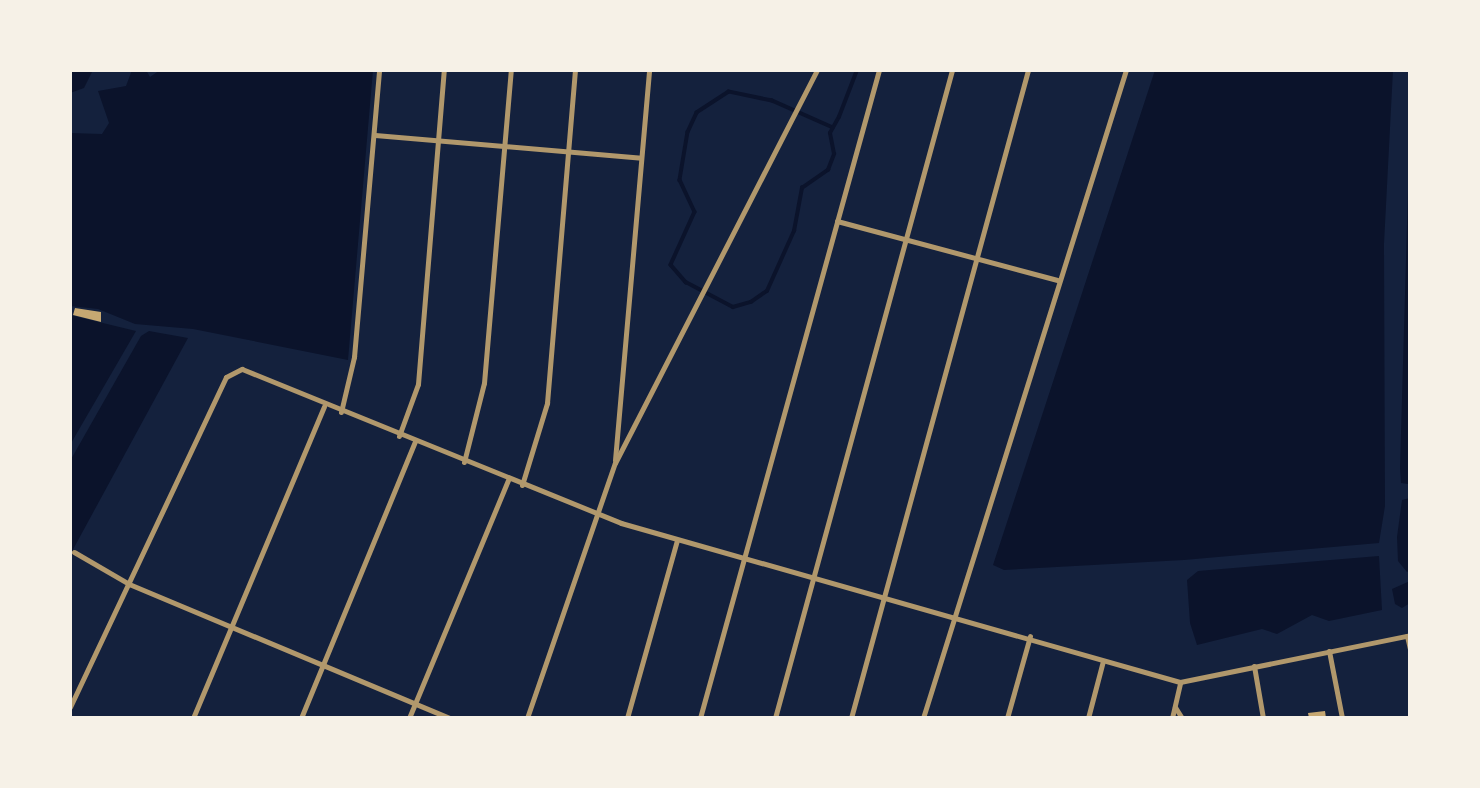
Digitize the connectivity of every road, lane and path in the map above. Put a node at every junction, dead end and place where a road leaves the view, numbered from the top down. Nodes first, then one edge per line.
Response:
1 (379, 70) edge
2 (444, 70) edge
3 (511, 70) edge
4 (575, 70) edge
5 (649, 70) edge
6 (817, 70) edge
7 (879, 70) edge
8 (953, 70) edge
9 (1028, 70) edge
10 (1126, 70) edge
11 (375, 135) junction
12 (438, 143) junction
13 (504, 147) junction
14 (567, 153) junction
15 (641, 158) junction
16 (837, 221) junction
17 (905, 239) junction
18 (976, 258) junction
19 (1057, 280) junction
20 (324, 406) junction
21 (341, 412) junction
22 (399, 436) junction
23 (415, 442) junction
24 (464, 462) junction
25 (615, 463) junction
26 (508, 480) junction
27 (522, 485) junction
28 (596, 513) junction
29 (677, 540) junction
30 (74, 552) dead end
31 (744, 559) junction
32 (813, 579) junction
33 (129, 584) junction
34 (883, 598) junction
35 (952, 616) junction
36 (232, 629) junction
37 (1409, 635) edge
38 (1030, 636) junction
39 (1410, 649) edge
40 (1329, 651) junction
41 (1103, 661) junction
42 (323, 666) junction
43 (1254, 666) junction
44 (1180, 682) junction
45 (414, 705) junction
46 (1175, 707) junction
47 (70, 708) edge
48 (193, 718) edge
49 (300, 718) edge
50 (409, 718) edge
51 (449, 718) edge
52 (527, 718) edge
53 (627, 718) edge
54 (700, 718) edge
55 (775, 718) edge
56 (851, 718) edge
57 (923, 718) edge
58 (1007, 718) edge
59 (1088, 718) edge
60 (1172, 718) edge
61 (1182, 718) edge
62 (1263, 718) edge
63 (1342, 718) edge

1 - 11 street
2 - 12 street
3 - 13 street
4 - 14 street
5 - 15 street
6 - 25 street
7 - 16 street
8 - 17 street
9 - 18 street
10 - 19 street
11 - 12 street
11 - 21 street
12 - 13 street
12 - 22 street
13 - 14 street
13 - 24 street
14 - 15 street
14 - 27 street
15 - 25 street
16 - 17 street
16 - 31 street
17 - 18 street
17 - 32 street
18 - 19 street
18 - 34 street
19 - 35 street
20 - 21 street
20 - 33 street
20 - 36 street
21 - 22 street
22 - 23 street
23 - 24 street
23 - 42 street
24 - 26 street
25 - 28 street
26 - 27 street
26 - 45 street
27 - 28 street
28 - 29 street
28 - 52 street
29 - 31 street
29 - 53 street
30 - 33 street
31 - 32 street
31 - 54 street
32 - 34 street
32 - 55 street
33 - 36 street
33 - 47 street
34 - 35 street
34 - 56 street
35 - 38 street
35 - 57 street
36 - 42 street
36 - 48 street
37 - 39 street
37 - 40 street
38 - 41 street
38 - 58 street
40 - 43 street
40 - 63 street
41 - 44 street
41 - 59 street
42 - 45 street
42 - 49 street
43 - 44 street
43 - 62 street
44 - 46 street
45 - 50 street
45 - 51 street
46 - 60 street
46 - 61 street

